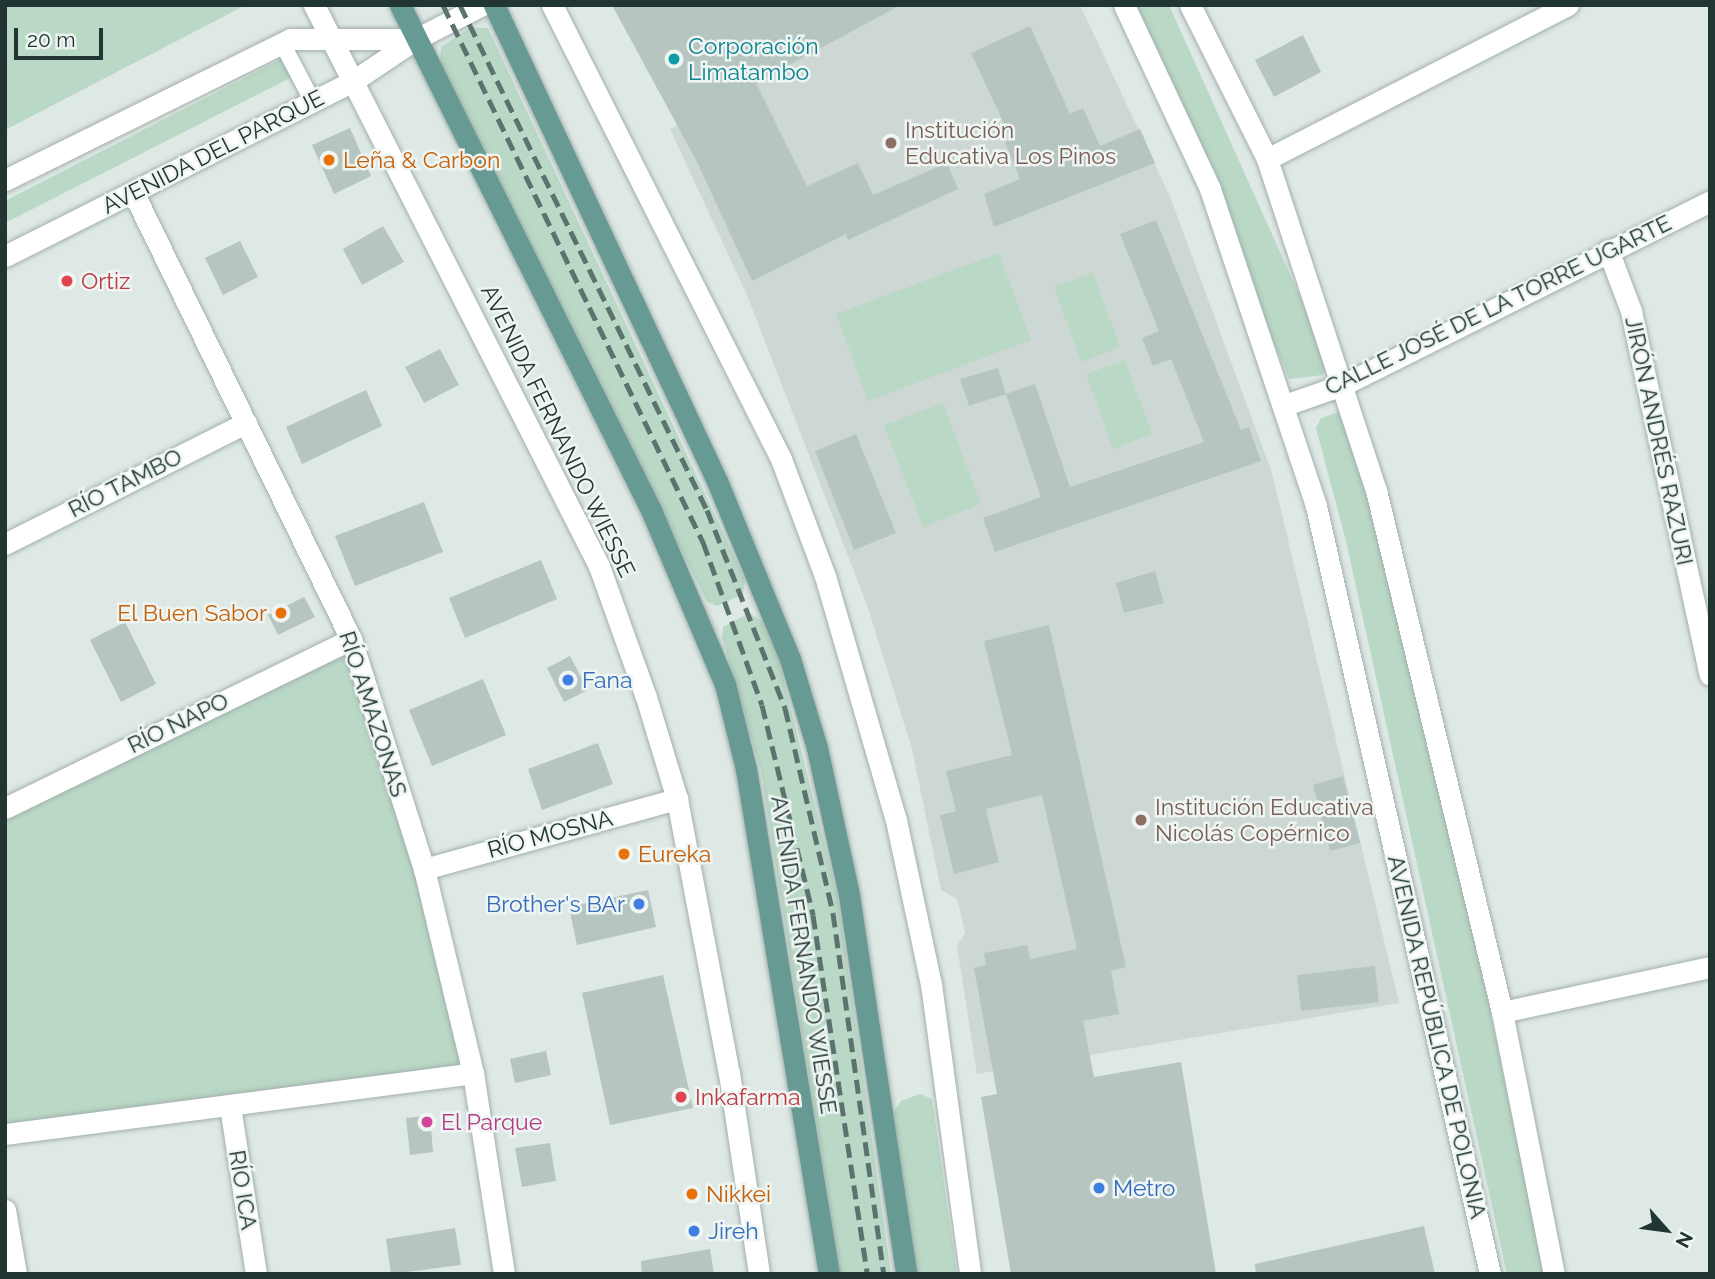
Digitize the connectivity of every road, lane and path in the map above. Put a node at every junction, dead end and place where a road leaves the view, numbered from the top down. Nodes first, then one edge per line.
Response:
1 (314, 5) edge
2 (400, 5) edge
3 (482, 5) edge
4 (494, 5) edge
5 (552, 5) edge
6 (1124, 5) edge
7 (1190, 5) edge
8 (1568, 5) edge
9 (331, 38) junction
10 (416, 38) junction
11 (282, 43) junction
12 (354, 81) junction
13 (313, 102) junction
14 (1267, 159) junction
15 (5, 180) edge
16 (133, 192) junction
17 (1710, 201) edge
18 (1608, 250) junction
19 (5, 256) edge
20 (1345, 384) junction
21 (1285, 405) junction
22 (246, 423) junction
23 (5, 544) edge
24 (351, 639) junction
25 (1710, 675) edge
26 (677, 799) junction
27 (5, 808) edge
28 (424, 869) junction
29 (1710, 967) edge
30 (1502, 1012) junction
31 (473, 1073) junction
32 (230, 1105) junction
33 (5, 1134) edge
34 (5, 1210) edge
35 (16, 1274) edge
36 (256, 1274) edge
37 (503, 1274) edge
38 (759, 1274) edge
39 (829, 1274) edge
40 (906, 1274) edge
41 (970, 1274) edge
42 (1490, 1274) edge
43 (1554, 1274) edge

1 - 9 main road, AVENIDA FERNANDO WIESSE
2 - 10 main road, AVENIDA FERNANDO WIESSE
3 - 10 main road, AVENIDA DEL PARQUE
4 - 40 main road, AVENIDA FERNANDO WIESSE
5 - 41 main road
6 - 21 main road, AVENIDA REPÚBLICA DE POLONIA
7 - 14 main road
8 - 14 main road
9 - 10 main road, AVENIDA DEL PARQUE
9 - 11 main road, AVENIDA DEL PARQUE
9 - 12 main road, AVENIDA FERNANDO WIESSE
10 - 12 main road, AVENIDA DEL PARQUE
10 - 39 main road, AVENIDA FERNANDO WIESSE
11 - 13 lane
11 - 15 main road, AVENIDA DEL PARQUE
12 - 13 main road, AVENIDA DEL PARQUE
12 - 26 main road, AVENIDA FERNANDO WIESSE
13 - 16 main road, AVENIDA DEL PARQUE
14 - 20 main road
16 - 19 main road, AVENIDA DEL PARQUE
16 - 22 main road, RÍO AMAZONAS
17 - 18 main road, CALLE JOSÉ DE LA TORRE UGARTE
18 - 20 main road, CALLE JOSÉ DE LA TORRE UGARTE
18 - 25 main road, JIRÓN ANDRÉS RAZURI
20 - 21 main road, CALLE JOSÉ DE LA TORRE UGARTE
20 - 30 main road
21 - 42 main road, AVENIDA REPÚBLICA DE POLONIA
22 - 23 main road, RÍO TAMBO
22 - 24 main road, RÍO AMAZONAS
24 - 27 main road, RÍO NAPO
24 - 28 main road, RÍO AMAZONAS
26 - 28 main road, RÍO MOSNA
26 - 38 main road, AVENIDA FERNANDO WIESSE
28 - 31 main road, RÍO AMAZONAS
29 - 30 main road
30 - 43 main road
31 - 32 main road
31 - 37 main road, RÍO AMAZONAS
32 - 33 main road
32 - 36 main road, RÍO ICA
34 - 35 main road

